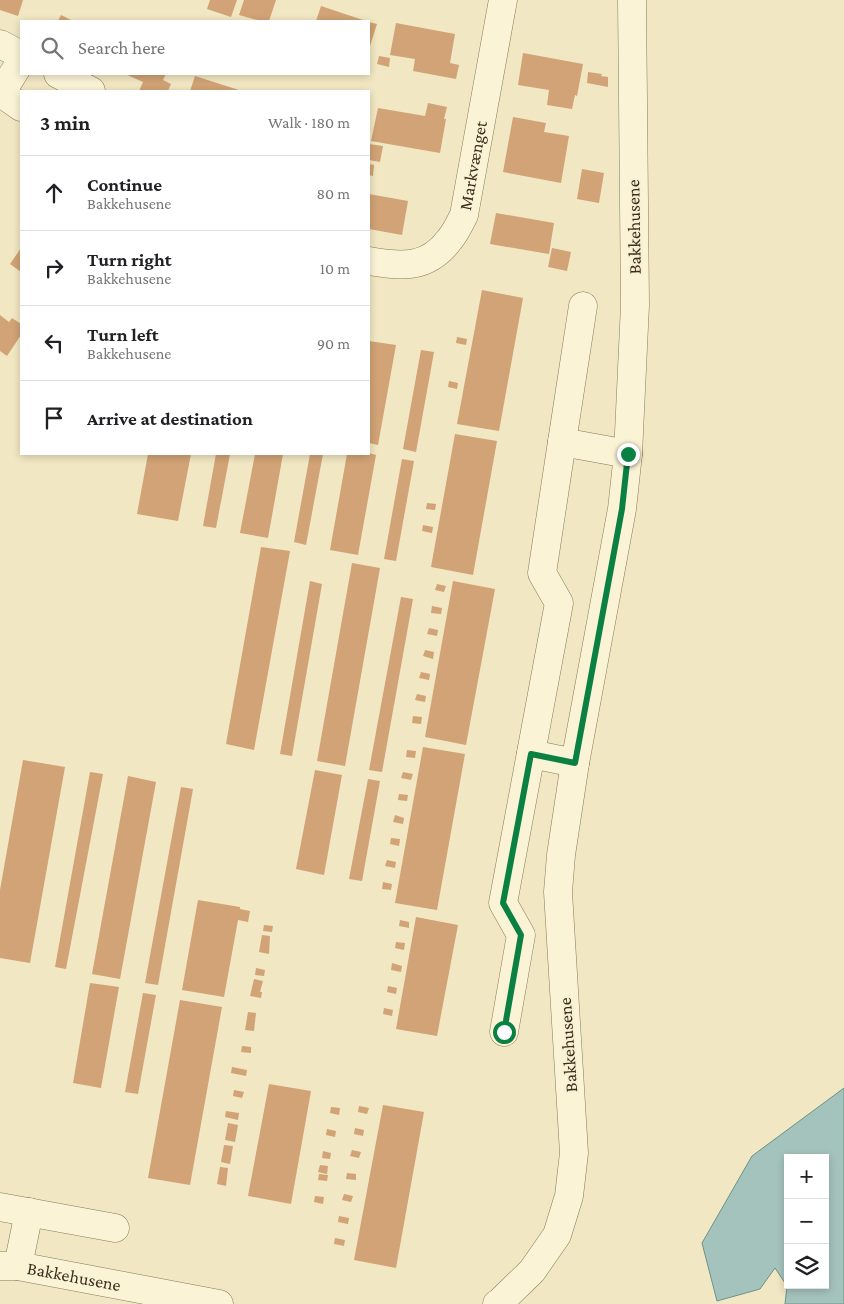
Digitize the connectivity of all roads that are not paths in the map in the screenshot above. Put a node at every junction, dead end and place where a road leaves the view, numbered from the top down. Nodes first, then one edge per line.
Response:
1 (503, 0) edge
2 (632, 0) edge
3 (0, 44) edge
4 (20, 54) edge
5 (20, 64) edge
6 (60, 75) edge
7 (89, 90) edge
8 (7, 98) edge
9 (370, 261) edge
10 (583, 306) dead end
11 (562, 442) junction
12 (628, 454) junction
13 (531, 754) junction
14 (575, 763) junction
15 (504, 1032) dead end
16 (0, 1207) edge
17 (29, 1212) junction
18 (115, 1228) dead end
19 (9, 1266) edge
20 (499, 1303) edge
21 (219, 1304) edge

1 - 9 street, Markvænget
2 - 12 street, Bakkehusene
3 - 4 street
5 - 8 street
6 - 7 street
10 - 11 street
11 - 12 street
11 - 13 street
12 - 14 street, Bakkehusene
13 - 14 street
13 - 15 street
14 - 20 street, Bakkehusene
16 - 17 street
17 - 18 street
17 - 19 street, Bakkehusene
19 - 21 street, Bakkehusene

